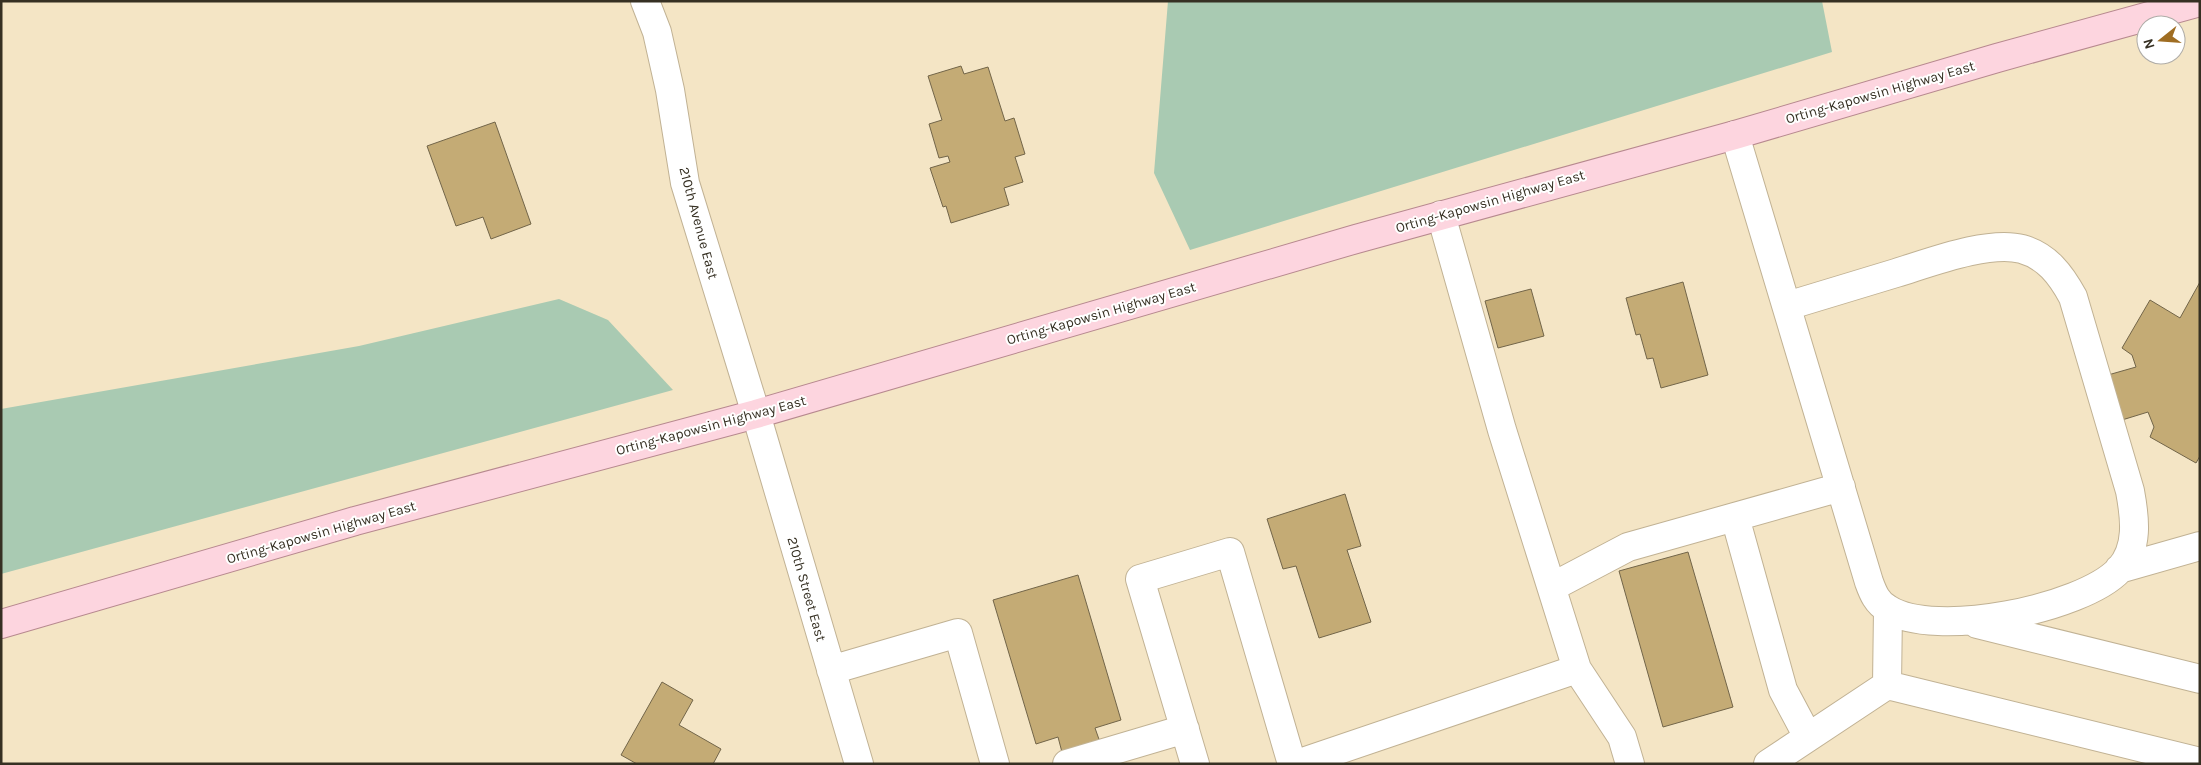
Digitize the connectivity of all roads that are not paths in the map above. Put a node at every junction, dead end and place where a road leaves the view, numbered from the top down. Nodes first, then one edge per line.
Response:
1 (645, 1) edge
2 (2200, 2) edge
3 (1735, 135) junction
4 (1441, 215) junction
5 (1787, 306) junction
6 (756, 414) junction
7 (1841, 487) junction
8 (1735, 517) junction
9 (2200, 546) edge
10 (2119, 569) junction
11 (1552, 587) junction
12 (1888, 610) junction
13 (1968, 622) junction
14 (1, 624) edge
15 (1577, 669) junction
16 (831, 670) junction
17 (2200, 679) edge
18 (1887, 685) junction
19 (1185, 729) junction
20 (1808, 738) junction
21 (2200, 762) edge
22 (859, 764) edge
23 (995, 764) edge
24 (1067, 764) edge
25 (1195, 764) edge
26 (1292, 764) edge
27 (1297, 764) edge
28 (1630, 764) edge
29 (1768, 764) edge

1 - 6 street, 210th Avenue East
2 - 3 main road, Orting-Kapowsin Highway East
3 - 4 main road, Orting-Kapowsin Highway East
3 - 5 street
4 - 6 main road, Orting-Kapowsin Highway East
4 - 11 street
5 - 7 street
5 - 10 street
6 - 14 main road, Orting-Kapowsin Highway East
6 - 16 street, 210th Street East
7 - 8 street
7 - 12 street
8 - 11 street
8 - 20 street
9 - 10 street
10 - 13 street
11 - 15 street
12 - 13 street
12 - 18 street
13 - 17 street
15 - 27 street
15 - 28 street
16 - 22 street, 210th Street East
16 - 23 street
18 - 20 street
18 - 21 street
19 - 24 street
19 - 25 street
19 - 26 street
20 - 29 street

